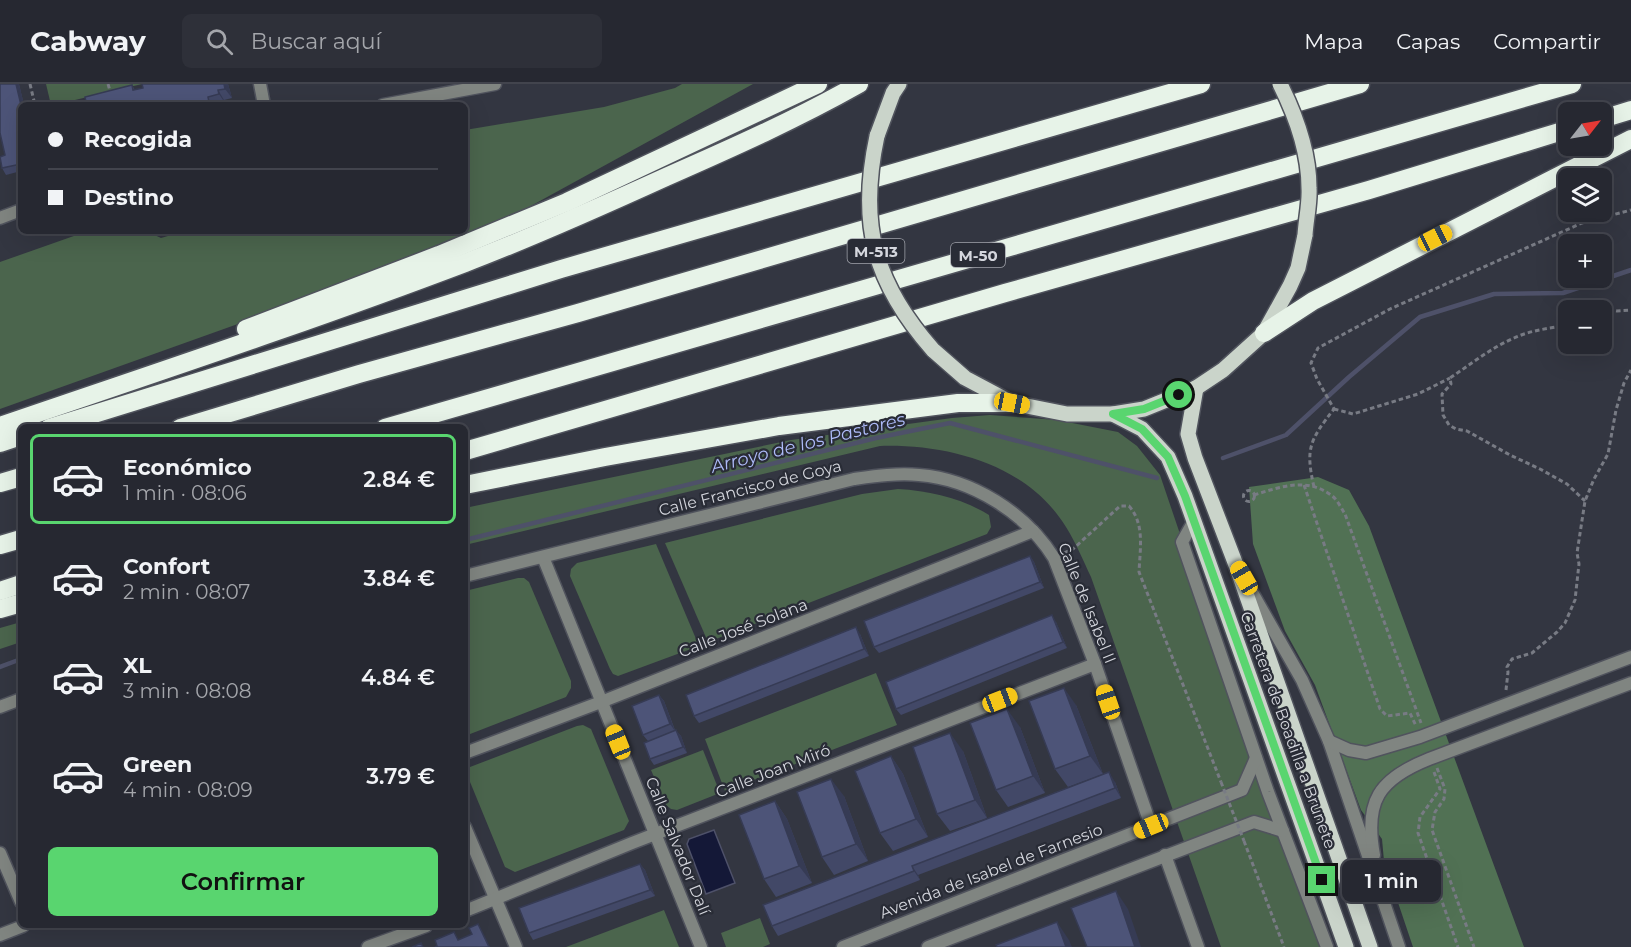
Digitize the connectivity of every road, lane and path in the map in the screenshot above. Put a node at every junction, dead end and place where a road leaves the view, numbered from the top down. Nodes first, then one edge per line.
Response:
1 (30, 84) edge
2 (108, 84) edge
3 (260, 84) edge
4 (495, 84) edge
5 (818, 84) edge
6 (859, 84) edge
7 (899, 84) edge
8 (1201, 84) edge
9 (1280, 84) edge
10 (1360, 84) edge
11 (1572, 84) edge
12 (112, 99) edge
13 (34, 102) edge
14 (263, 102) edge
15 (399, 102) edge
16 (1631, 110) edge
17 (1612, 116) edge
18 (1558, 132) edge
19 (1631, 139) edge
20 (1631, 210) edge
21 (18, 211) edge
22 (0, 218) edge
23 (1612, 310) edge
24 (1631, 310) edge
25 (1558, 326) edge
26 (1264, 333) junction
27 (1631, 370) edge
28 (1450, 378) junction
29 (1196, 388) junction
30 (1012, 403) junction
31 (1334, 409) junction
32 (1113, 414) junction
33 (0, 424) edge
34 (62, 424) edge
35 (193, 424) edge
36 (399, 424) edge
37 (18, 437) edge
38 (0, 443) edge
39 (468, 450) edge
40 (18, 478) edge
41 (0, 483) edge
42 (468, 484) edge
43 (1304, 485) junction
44 (1314, 487) junction
45 (1254, 495) dead end
46 (1585, 501) junction
47 (1194, 520) junction
48 (1033, 531) junction
49 (18, 540) edge
50 (0, 545) edge
51 (1076, 546) dead end
52 (543, 557) junction
53 (1236, 565) junction
54 (468, 575) edge
55 (18, 585) edge
56 (0, 591) edge
57 (18, 604) edge
58 (0, 609) edge
59 (1631, 657) edge
60 (1095, 664) junction
61 (1507, 681) dead end
62 (1631, 683) edge
63 (18, 700) edge
64 (601, 702) junction
65 (0, 707) edge
66 (1422, 736) junction
67 (1329, 741) junction
68 (468, 752) edge
69 (1256, 758) junction
70 (1431, 758) junction
71 (1151, 826) junction
72 (1283, 831) junction
73 (468, 834) edge
74 (655, 834) junction
75 (0, 853) edge
76 (1165, 855) junction
77 (18, 895) edge
78 (1381, 898) junction
79 (495, 899) junction
80 (468, 910) edge
81 (18, 928) edge
82 (420, 928) edge
83 (0, 934) edge
84 (368, 947) edge
85 (516, 947) edge
86 (701, 947) edge
87 (843, 947) edge
88 (928, 947) edge
89 (1198, 947) edge
90 (1284, 947) edge
91 (1327, 947) edge
92 (1346, 947) edge
93 (1370, 947) edge
94 (1399, 947) edge
95 (1458, 947) edge
96 (1474, 947) edge

1 - 13 path
2 - 12 path
3 - 14 street
4 - 15 street
5 - 33 highway
6 - 33 highway
7 - 30 main road, M-513, bridge
8 - 34 highway
9 - 26 main road, M-513, bridge
10 - 35 highway
11 - 36 highway, M-50
16 - 17 highway
18 - 39 highway
19 - 26 highway
20 - 31 path
21 - 22 street
23 - 24 path
25 - 28 path
26 - 29 main road, M-513
27 - 46 path
28 - 31 path
28 - 46 path
29 - 32 main road, M-513
29 - 53 main road, Carretera de Boadilla a Brunete
30 - 32 main road, M-513
30 - 42 highway
31 - 44 path
32 - 47 main road, Carretera de Boadilla a Brunete / M-513
37 - 38 highway
40 - 41 highway
43 - 44 path
43 - 45 path
43 - 66 path
44 - 66 path
46 - 61 path
47 - 69 street
47 - 92 main road, Carretera de Boadilla a Brunete / M-513
48 - 52 street, Calle Francisco de Goya
48 - 60 street, Calle de Isabel II
48 - 64 street, Calle José Solana
49 - 50 highway
51 - 90 path, bridge
52 - 54 street, Calle Francisco de Goya
52 - 64 street, Calle Salvador Dalí
53 - 67 street
53 - 93 main road, Carretera de Boadilla a Brunete
55 - 56 highway
57 - 58 highway
59 - 66 street
60 - 71 street, Calle de Isabel II
60 - 74 street, Calle Joan Miró
62 - 70 street
63 - 65 street
64 - 68 street, Calle José Solana
64 - 74 street, Calle Salvador Dalí
66 - 67 street
67 - 78 street
69 - 71 street, Avenida de Isabel de Farnesio
69 - 72 street
70 - 78 street
70 - 95 path
70 - 96 path
71 - 87 street, Avenida de Isabel de Farnesio
72 - 76 street
72 - 91 street
73 - 79 street
74 - 79 street, Calle Joan Miró
74 - 86 street, Calle Salvador Dalí
75 - 77 street
76 - 88 street
76 - 89 street
78 - 94 street
79 - 80 street, Calle Joan Miró
79 - 85 street
81 - 83 street
82 - 84 street

